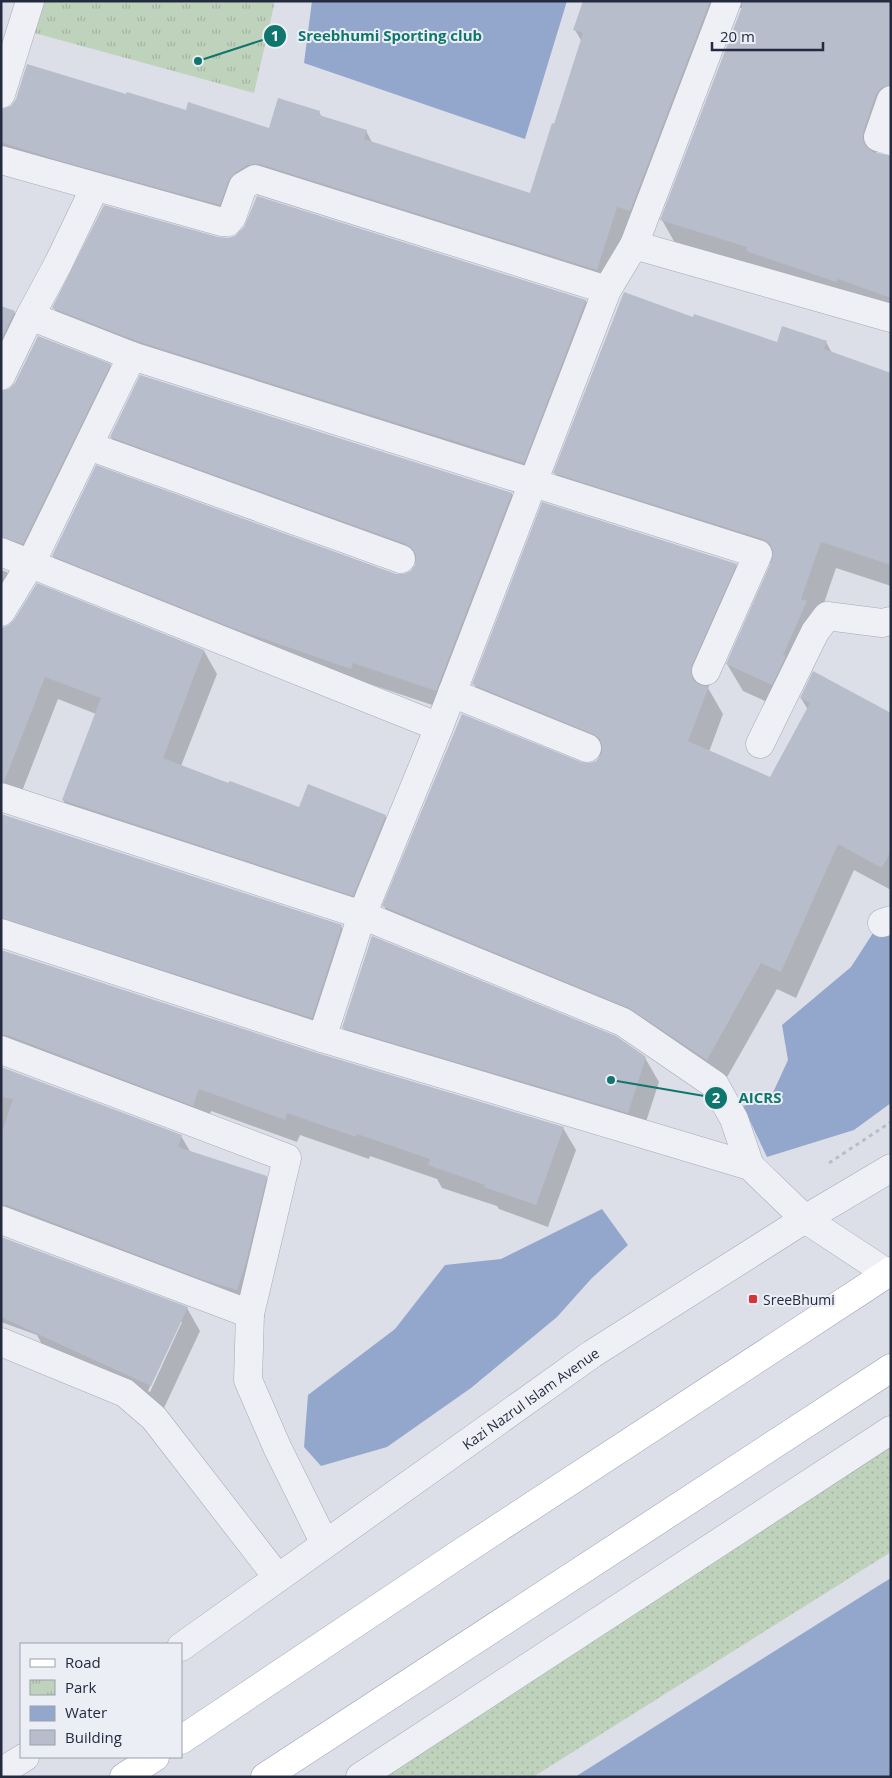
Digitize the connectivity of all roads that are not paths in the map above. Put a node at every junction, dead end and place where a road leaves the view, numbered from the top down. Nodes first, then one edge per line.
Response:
1 (30, 1) edge
2 (727, 1) edge
3 (1, 94) edge
4 (891, 100) edge
5 (891, 141) edge
6 (1, 160) edge
7 (95, 187) junction
8 (634, 245) junction
9 (607, 290) junction
10 (30, 316) junction
11 (891, 318) edge
12 (132, 356) junction
13 (1, 376) edge
14 (89, 446) junction
15 (532, 483) junction
16 (1, 552) edge
17 (401, 558) dead end
18 (31, 564) junction
19 (1, 612) edge
20 (891, 621) edge
21 (706, 671) dead end
22 (452, 693) junction
23 (439, 727) junction
24 (760, 744) dead end
25 (587, 748) dead end
26 (1, 797) edge
27 (362, 915) junction
28 (1, 932) edge
29 (322, 1038) junction
30 (1, 1050) edge
31 (750, 1166) junction
32 (891, 1168) edge
33 (806, 1219) junction
34 (1, 1220) edge
35 (889, 1272) edge
36 (250, 1314) junction
37 (1, 1342) edge
38 (891, 1368) edge
39 (891, 1430) edge
40 (325, 1544) junction
41 (278, 1578) junction
42 (182, 1646) edge
43 (182, 1739) edge
44 (22, 1758) edge
45 (154, 1758) edge
46 (1, 1772) edge
47 (124, 1777) edge
48 (265, 1777) edge
49 (360, 1777) edge

1 - 3 street
2 - 8 street
4 - 5 street
6 - 7 street
7 - 9 street
7 - 10 street
8 - 9 street
8 - 11 street
9 - 15 street
10 - 12 street
10 - 13 street
12 - 14 street
12 - 15 street
14 - 17 street
14 - 18 street
15 - 21 street
15 - 22 street
16 - 18 street
18 - 19 street
18 - 23 street
20 - 24 street
22 - 23 street
22 - 25 street
23 - 27 street
26 - 27 street
27 - 29 street
27 - 31 street
28 - 29 street
29 - 31 street
30 - 36 street
31 - 33 street
32 - 33 street, Kazi Nazrul Islam Avenue
33 - 35 street
33 - 40 street, Kazi Nazrul Islam Avenue
34 - 36 street
35 - 43 main road
36 - 40 street
37 - 41 street
38 - 48 main road
39 - 49 street
40 - 41 street, Kazi Nazrul Islam Avenue
41 - 42 street, Kazi Nazrul Islam Avenue
44 - 46 street
45 - 47 main road

